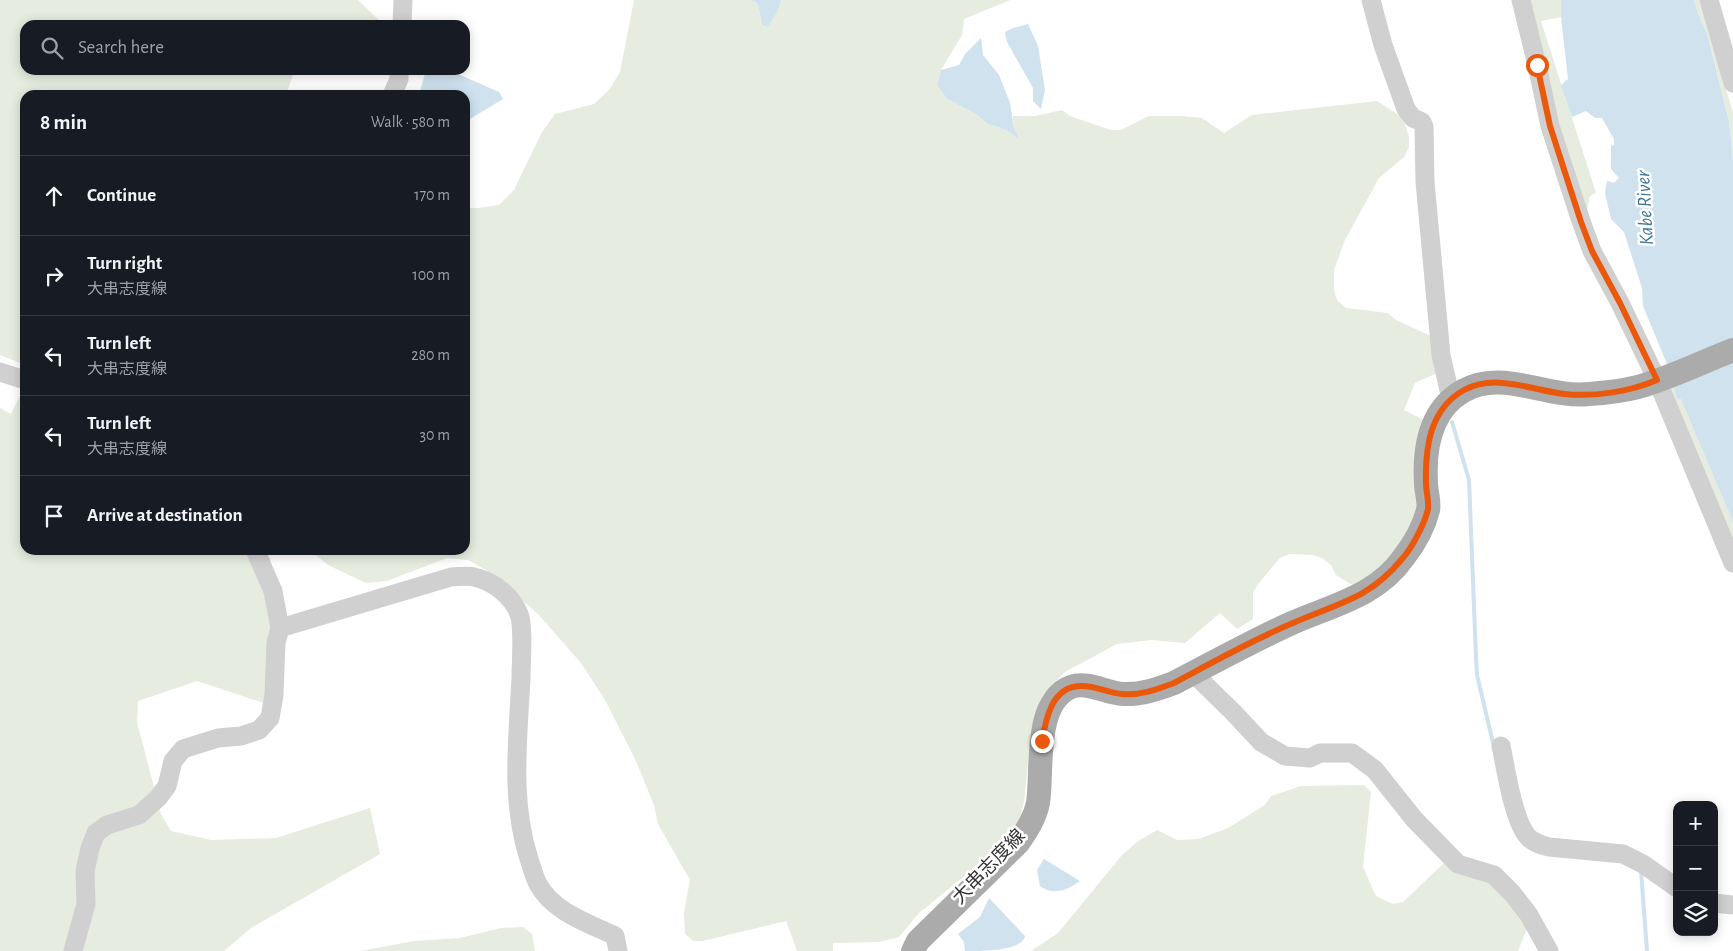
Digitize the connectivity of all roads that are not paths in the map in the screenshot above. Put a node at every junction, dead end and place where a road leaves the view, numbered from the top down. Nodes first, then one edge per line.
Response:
1 (403, 0) edge
2 (1371, 0) edge
3 (1521, 0) edge
4 (1709, 0) edge
5 (402, 20) edge
6 (399, 75) edge
7 (1733, 83) edge
8 (394, 90) edge
9 (1733, 350) edge
10 (0, 372) edge
11 (20, 378) edge
12 (1662, 378) junction
13 (1451, 400) junction
14 (257, 555) edge
15 (1733, 563) edge
16 (280, 628) junction
17 (1193, 673) junction
18 (1501, 746) dead end
19 (1673, 885) edge
20 (1718, 904) edge
21 (1733, 906) edge
22 (73, 951) edge
23 (618, 951) edge
24 (912, 951) edge
25 (1548, 951) edge

1 - 5 street
2 - 13 street
3 - 12 street
4 - 7 street
6 - 8 street
9 - 12 main road, 大串志度線
10 - 11 street
12 - 13 main road, 大串志度線
12 - 15 street
13 - 17 main road, 大串志度線
14 - 16 street
16 - 22 street
16 - 23 street
17 - 24 main road, 大串志度線
17 - 25 street
18 - 19 street
20 - 21 street

